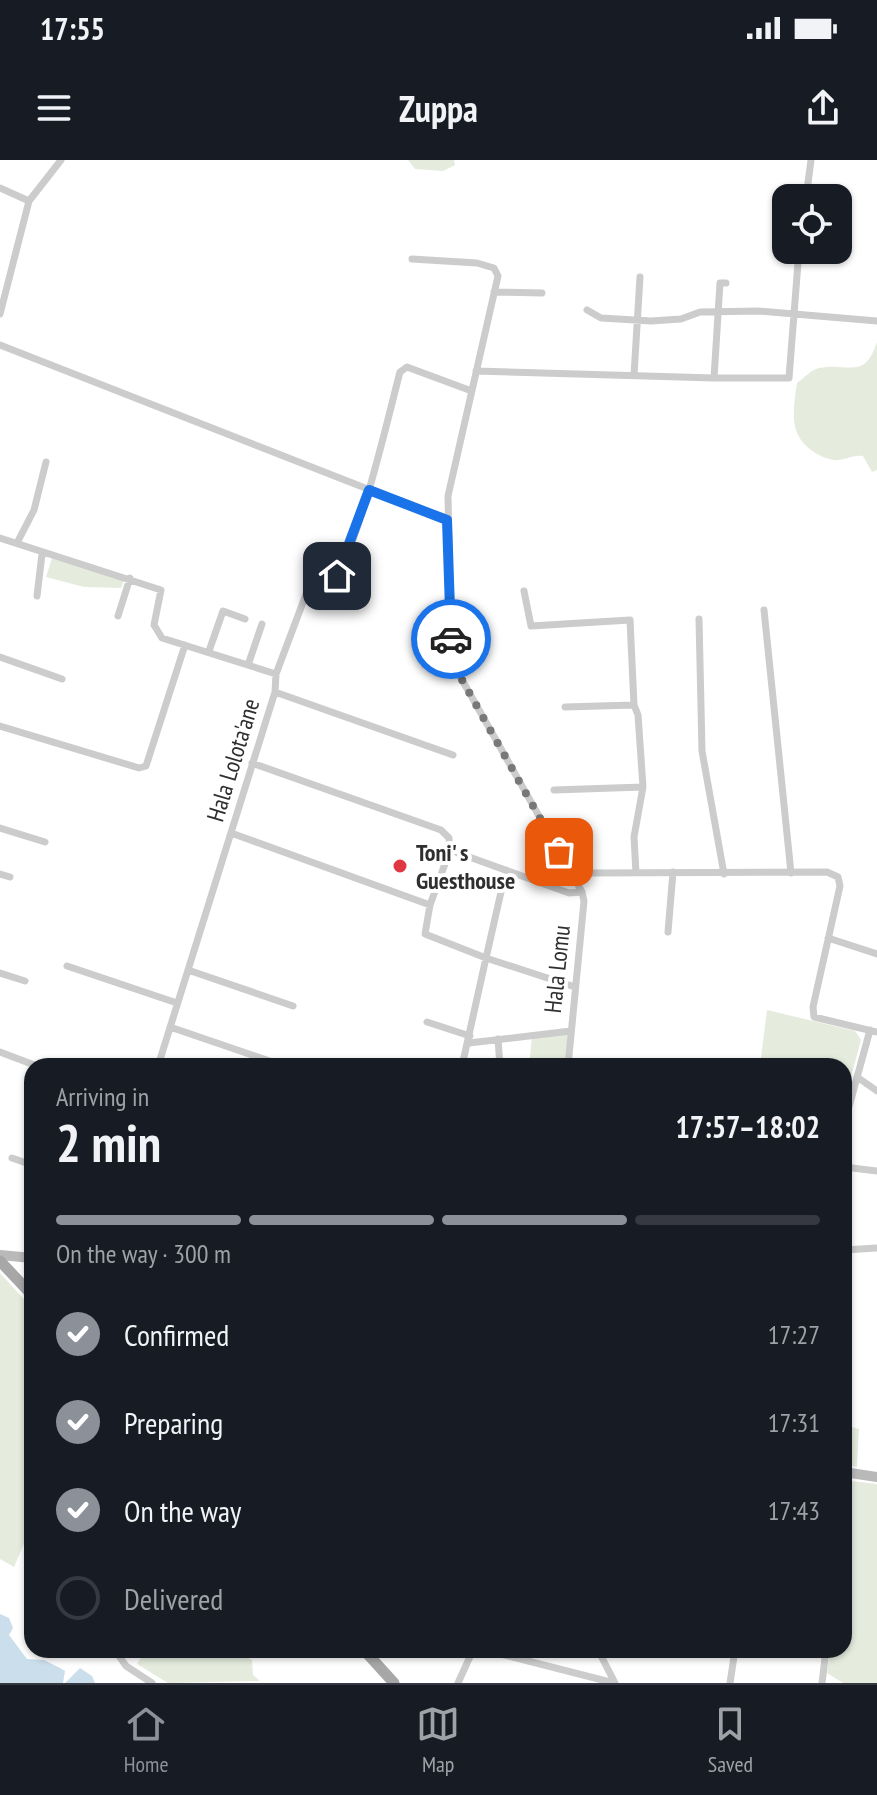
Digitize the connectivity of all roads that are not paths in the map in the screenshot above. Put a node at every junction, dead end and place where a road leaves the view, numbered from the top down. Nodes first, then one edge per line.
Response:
1 (61, 160) edge
2 (811, 160) edge
3 (808, 184) edge
4 (0, 188) edge
5 (29, 201) junction
6 (412, 259) dead end
7 (797, 264) edge
8 (640, 277) dead end
9 (726, 283) dead end
10 (494, 292) junction
11 (542, 293) dead end
12 (587, 310) dead end
13 (791, 312) junction
14 (718, 313) junction
15 (0, 314) edge
16 (640, 317) junction
17 (877, 321) edge
18 (0, 345) edge
19 (476, 371) junction
20 (634, 375) junction
21 (714, 378) junction
22 (469, 390) junction
23 (46, 462) dead end
24 (369, 490) junction
25 (447, 520) junction
26 (0, 538) edge
27 (17, 543) junction
28 (42, 554) junction
29 (130, 578) junction
30 (524, 591) dead end
31 (37, 596) dead end
32 (764, 610) dead end
33 (118, 616) dead end
34 (245, 619) dead end
35 (699, 619) dead end
36 (262, 624) dead end
37 (185, 645) junction
38 (209, 651) junction
39 (0, 657) edge
40 (248, 665) junction
41 (276, 674) junction
42 (62, 679) dead end
43 (275, 692) junction
44 (634, 705) junction
45 (565, 707) dead end
46 (0, 726) edge
47 (453, 755) dead end
48 (252, 763) junction
49 (643, 787) junction
50 (554, 790) dead end
51 (0, 828) edge
52 (231, 833) junction
53 (45, 842) dead end
54 (450, 850) junction
55 (506, 870) junction
56 (673, 872) junction
57 (636, 873) junction
58 (791, 873) junction
59 (0, 874) edge
60 (724, 874) junction
61 (10, 877) dead end
62 (574, 878) junction
63 (582, 892) junction
64 (430, 905) junction
65 (668, 932) dead end
66 (828, 938) junction
67 (877, 954) edge
68 (486, 958) junction
69 (67, 966) dead end
70 (188, 970) junction
71 (0, 973) edge
72 (25, 981) dead end
73 (575, 987) junction
74 (177, 1003) junction
75 (293, 1006) dead end
76 (427, 1022) dead end
77 (170, 1027) junction
78 (571, 1031) junction
79 (874, 1031) edge
80 (498, 1039) junction
81 (469, 1040) junction
82 (0, 1052) edge
83 (160, 1058) edge
84 (261, 1058) edge
85 (464, 1058) edge
86 (499, 1058) edge
87 (569, 1058) edge
88 (24, 1061) edge
89 (857, 1077) junction
90 (877, 1091) edge
91 (852, 1095) edge
92 (12, 1158) dead end
93 (24, 1162) edge
94 (852, 1168) edge
95 (877, 1171) edge
96 (877, 1248) edge
97 (852, 1250) edge
98 (0, 1255) edge
99 (24, 1257) edge
100 (24, 1260) edge
101 (4, 1266) edge
102 (24, 1287) edge
103 (852, 1473) edge
104 (877, 1477) edge
105 (120, 1658) edge
106 (375, 1658) edge
107 (469, 1658) edge
108 (517, 1658) edge
109 (602, 1658) edge
110 (734, 1658) edge
111 (825, 1658) edge
112 (152, 1683) edge
113 (394, 1683) edge
114 (458, 1683) edge
115 (615, 1683) edge
116 (730, 1683) edge
117 (822, 1683) edge

1 - 5 street
2 - 3 street
4 - 5 street
5 - 15 street
6 - 10 street
7 - 13 street
8 - 16 street
9 - 14 street
10 - 11 street
10 - 19 street, Hala Lomu
12 - 16 street
13 - 14 street
13 - 17 street
13 - 21 street
14 - 16 street
14 - 21 street
16 - 20 street
18 - 24 street
19 - 20 street
19 - 22 street, Hala Lomu
20 - 21 street
22 - 24 street
22 - 25 street, Hala Lomu
23 - 27 street
24 - 25 street
24 - 41 street, Hala Lolota'ane
25 - 62 street, Hala Lomu
26 - 27 street
27 - 28 street
28 - 29 street
28 - 31 street
29 - 33 street
29 - 37 street
30 - 44 street
32 - 58 street
34 - 38 street
35 - 60 street
36 - 40 street
37 - 38 street
37 - 46 street
38 - 40 street
39 - 42 street
40 - 41 street
41 - 43 street, Hala Lolota'ane
43 - 47 street
43 - 48 street, Hala Lolota'ane
44 - 45 street
44 - 49 street
48 - 52 street, Hala Lolota'ane
48 - 54 street
49 - 50 street
49 - 57 street
51 - 53 street
52 - 64 street
52 - 70 street, Hala Lolota'ane
54 - 55 street
54 - 64 street
55 - 63 street
55 - 68 street
56 - 57 street
56 - 60 street
56 - 65 street
57 - 62 street
58 - 60 street
58 - 66 street
59 - 61 street
62 - 63 street, Hala Lomu
63 - 73 street, Hala Lomu
64 - 68 street
66 - 67 street
66 - 79 street
68 - 73 street
68 - 81 street
69 - 74 street
70 - 74 street, Hala Lolota'ane
70 - 75 street
71 - 72 street
73 - 78 street, Hala Lomu
74 - 77 street, Hala Lolota'ane
76 - 81 street
77 - 83 street, Hala Lolota'ane
77 - 84 street
78 - 80 street
78 - 87 street, Hala Lomu
79 - 89 street
80 - 81 street
80 - 86 street
81 - 85 street
82 - 88 street
89 - 90 street
89 - 91 street
92 - 93 street
94 - 95 street
96 - 97 street
98 - 99 main road
100 - 101 main road
101 - 102 main road
103 - 104 main road
105 - 112 street
106 - 113 main road
107 - 114 street
108 - 115 street
109 - 115 street
110 - 116 street
111 - 117 street

